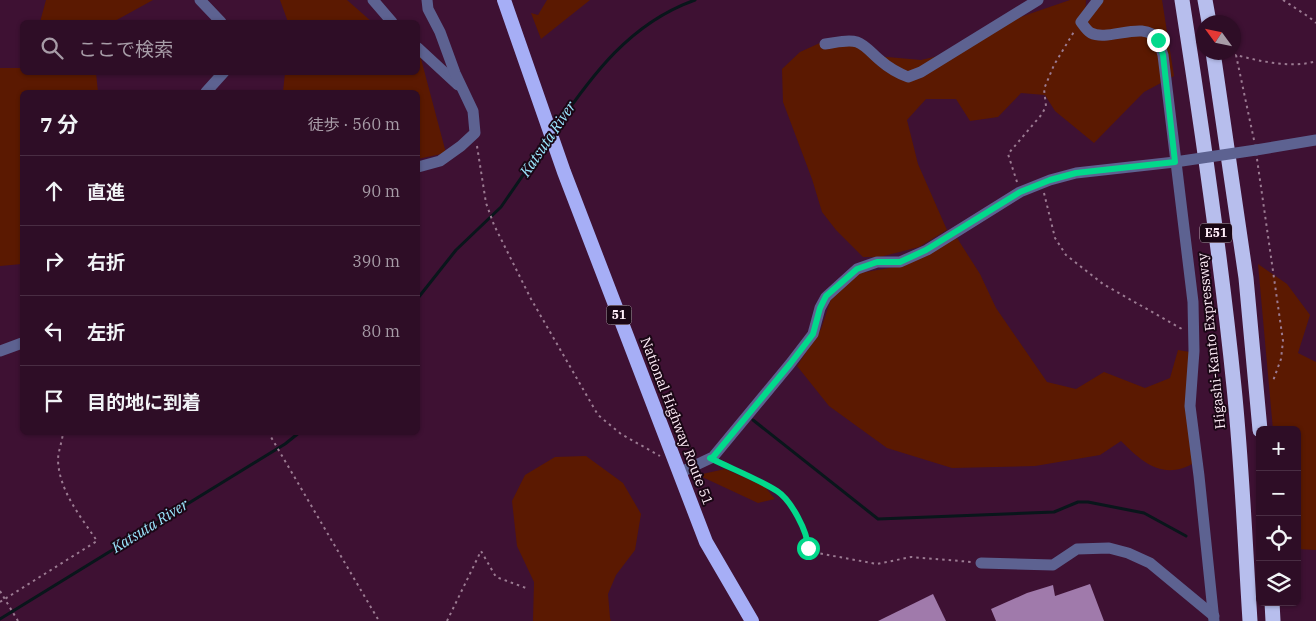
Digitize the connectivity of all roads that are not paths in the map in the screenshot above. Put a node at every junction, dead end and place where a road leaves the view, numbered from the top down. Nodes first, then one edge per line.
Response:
1 (200, 0) edge
2 (373, 0) edge
3 (427, 0) edge
4 (504, 0) edge
5 (1038, 0) edge
6 (1098, 0) edge
7 (1182, 0) edge
8 (1205, 0) edge
9 (1208, 15) edge
10 (219, 20) edge
11 (390, 20) edge
12 (825, 44) dead end
13 (420, 50) edge
14 (1214, 60) edge
15 (221, 75) edge
16 (463, 89) junction
17 (208, 90) edge
18 (1316, 140) edge
19 (1175, 162) junction
20 (420, 166) edge
21 (20, 344) edge
22 (0, 351) edge
23 (1260, 426) edge
24 (677, 469) junction
25 (981, 563) road end
26 (1272, 606) edge
27 (1214, 618) edge
28 (752, 621) edge
29 (1250, 621) edge
30 (1273, 621) edge

1 - 10 street
2 - 11 street
3 - 16 street
4 - 24 highway, National Highway Route 51 / 51
5 - 12 street
6 - 19 street
7 - 29 highway, Higashi-Kanto Expressway / E51
8 - 9 highway
13 - 16 street
14 - 23 highway, E51
15 - 17 street
16 - 20 street
18 - 19 street, bridge
19 - 24 street
19 - 27 street
21 - 22 street
24 - 28 highway, National Highway Route 51 / 51
25 - 27 street
26 - 30 highway

